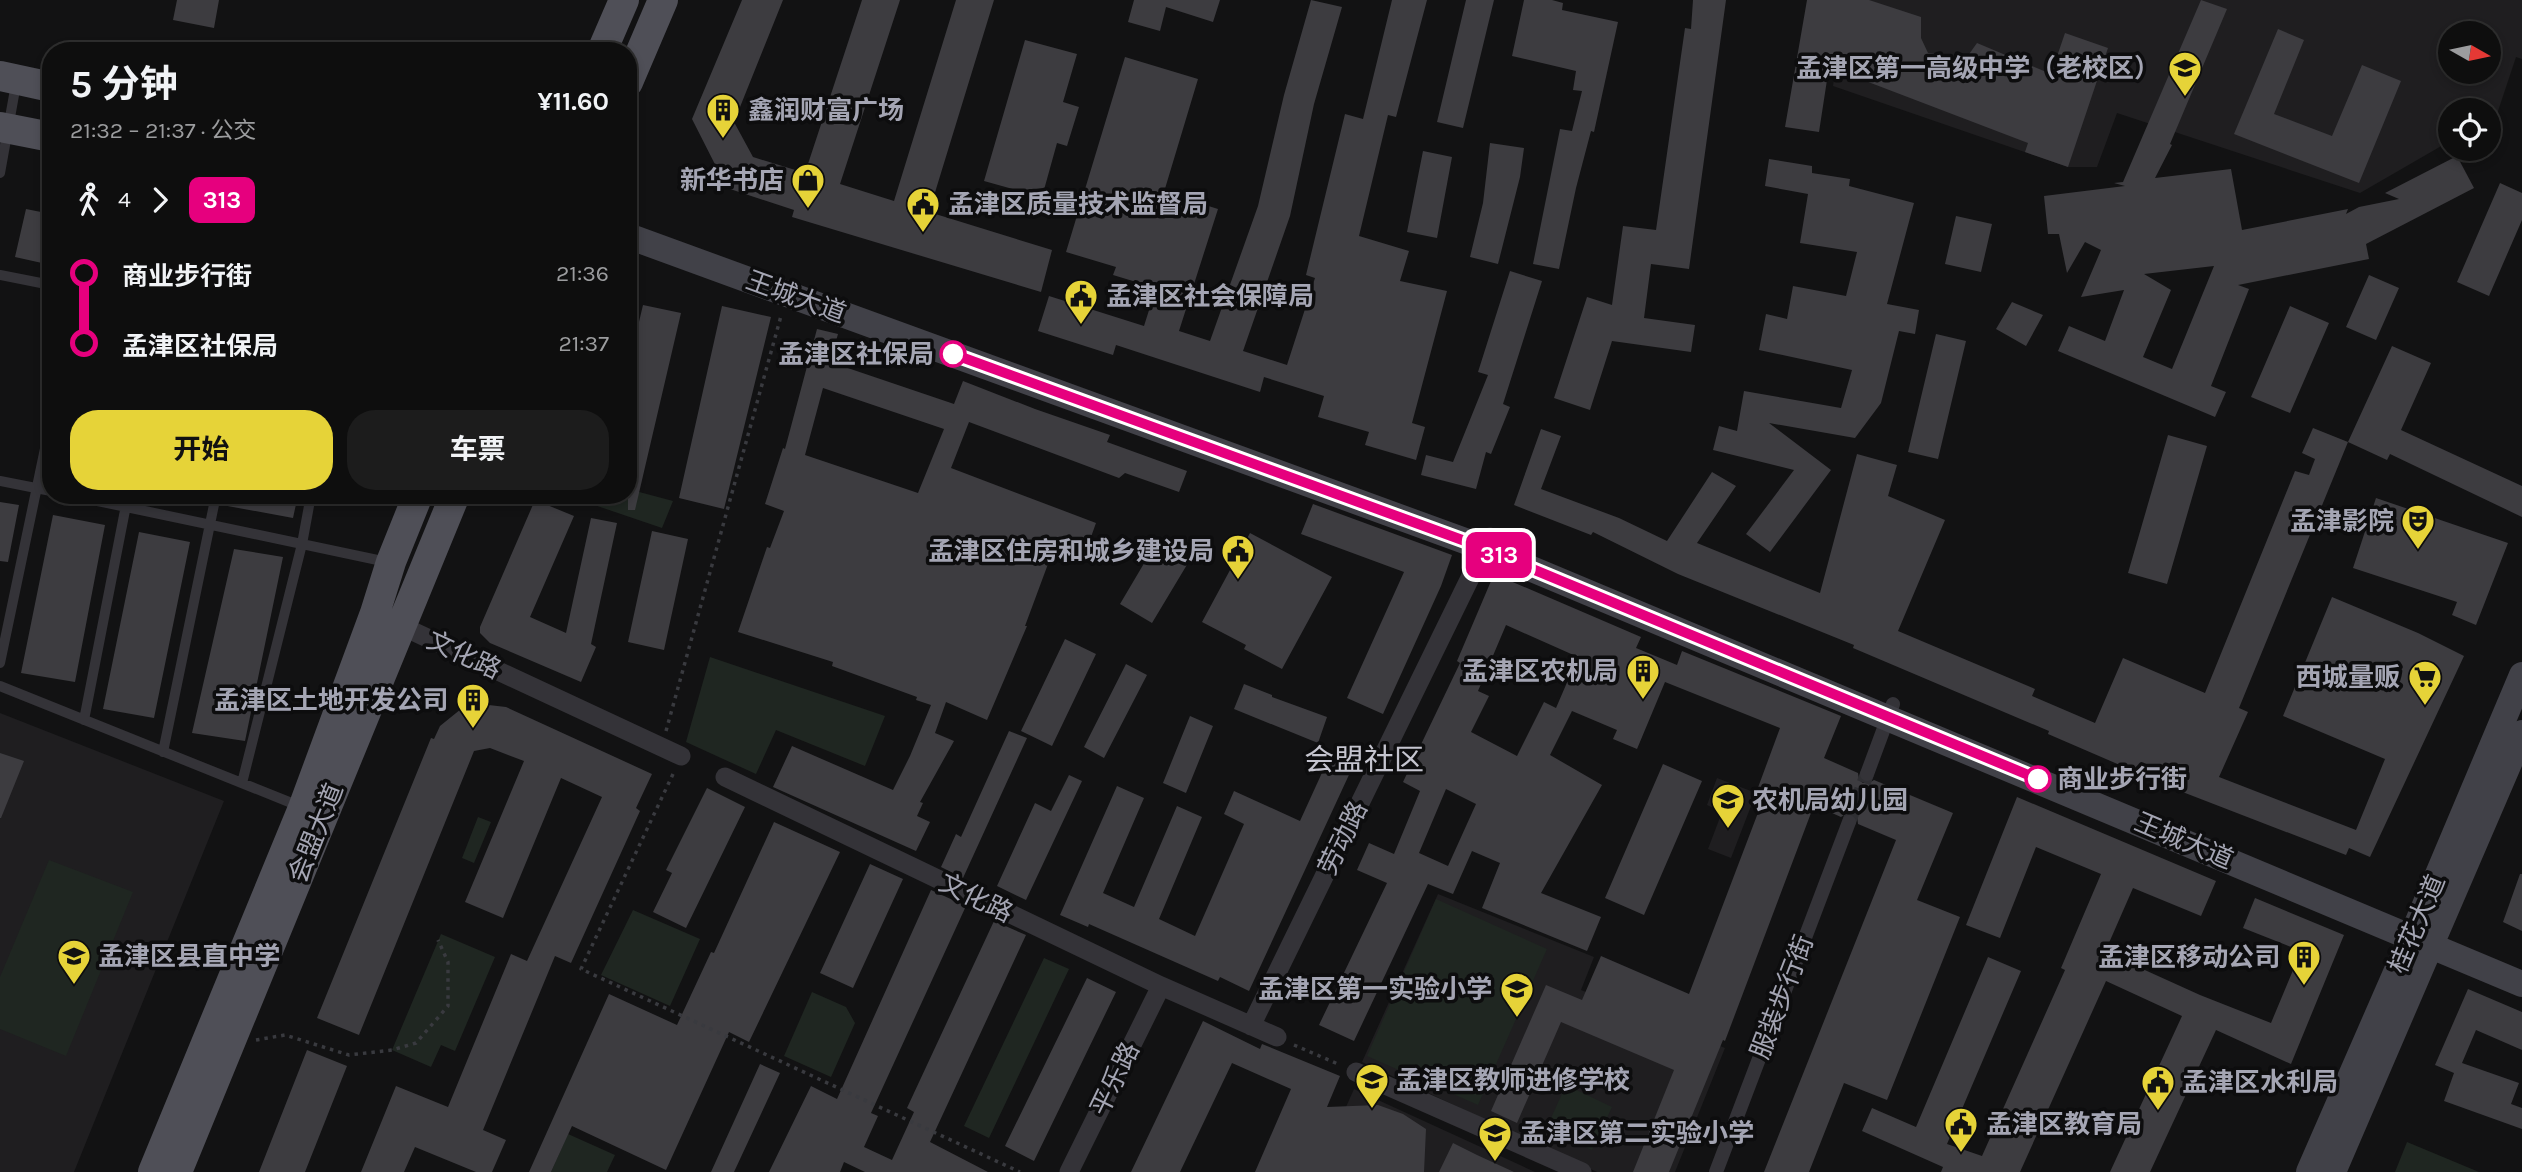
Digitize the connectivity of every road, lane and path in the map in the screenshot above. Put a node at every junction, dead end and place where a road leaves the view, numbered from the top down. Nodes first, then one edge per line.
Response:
1 (624, 0) edge
2 (663, 0) edge
3 (606, 42) edge
4 (637, 61) edge
5 (8, 78) edge
6 (42, 85) edge
7 (4, 128) edge
8 (42, 136) edge
9 (0, 173) edge
10 (637, 225) edge
11 (637, 239) edge
12 (0, 275) edge
13 (42, 283) edge
14 (788, 293) junction
15 (42, 461) edge
16 (0, 481) edge
17 (36, 488) junction
18 (42, 489) edge
19 (111, 504) edge
20 (126, 504) edge
21 (214, 504) edge
22 (309, 504) edge
23 (414, 504) edge
24 (450, 504) edge
25 (125, 507) junction
26 (210, 525) junction
27 (1487, 543) junction
28 (302, 544) junction
29 (391, 562) junction
30 (388, 619) junction
31 (0, 663) edge
32 (2522, 675) edge
33 (0, 686) edge
34 (1893, 704) junction
35 (84, 720) junction
36 (2522, 733) edge
37 (662, 747) junction
38 (163, 752) junction
39 (681, 756) joint
40 (1867, 774) tunnel mouth
41 (725, 777) dead end
42 (242, 783) junction
43 (303, 808) junction
44 (1849, 822) tunnel mouth
45 (2425, 934) junction
46 (438, 940) dead end
47 (2522, 969) edge
48 (2522, 984) edge
49 (1161, 986) junction
50 (214, 1026) junction
51 (1251, 1026) junction
52 (1277, 1038) joint
53 (1356, 1072) joint
54 (153, 1172) edge
55 (177, 1172) edge
56 (1020, 1172) edge
57 (1069, 1172) edge
58 (1582, 1172) edge
59 (1716, 1172) edge
60 (2309, 1172) edge
61 (2333, 1172) edge

1 - 3 main road
2 - 4 main road
5 - 6 main road
5 - 7 lane
7 - 8 main road
7 - 9 lane
10 - 27 main road, 王城大道
11 - 14 main road, 王城大道
12 - 13 lane
14 - 27 main road, 王城大道
14 - 37 path
15 - 17 lane
16 - 17 lane
17 - 18 lane
17 - 31 lane
19 - 25 lane
20 - 25 lane
21 - 26 lane
22 - 28 lane
23 - 29 main road, 会盟大道
24 - 30 main road, 会盟大道
25 - 26 lane
25 - 35 lane
26 - 28 lane
26 - 38 lane
27 - 34 main road, 王城大道
27 - 45 main road, 王城大道
27 - 51 street, 劳动路
28 - 29 lane
28 - 42 lane
29 - 30 main road, 会盟大道
30 - 37 street, 文化路
30 - 43 main road, 会盟大道
30 - 55 main road, 会盟大道
32 - 45 main road, 桂花大道
33 - 35 lane
34 - 40 street
34 - 45 main road, 王城大道
35 - 38 lane
36 - 45 main road, 桂花大道
37 - 39 street, 文化路
38 - 42 lane
39 - 56 path
41 - 49 street, 文化路
42 - 43 lane
43 - 50 main road, 会盟大道
44 - 59 street, 服装步行街
45 - 47 main road, 王城大道
45 - 48 main road, 王城大道
45 - 60 main road, 桂花大道
45 - 61 main road, 桂花大道
46 - 50 path
49 - 51 street, 文化路
49 - 57 street, 平乐路
50 - 54 main road, 会盟大道
51 - 52 street, 文化路
52 - 53 path
53 - 58 street

